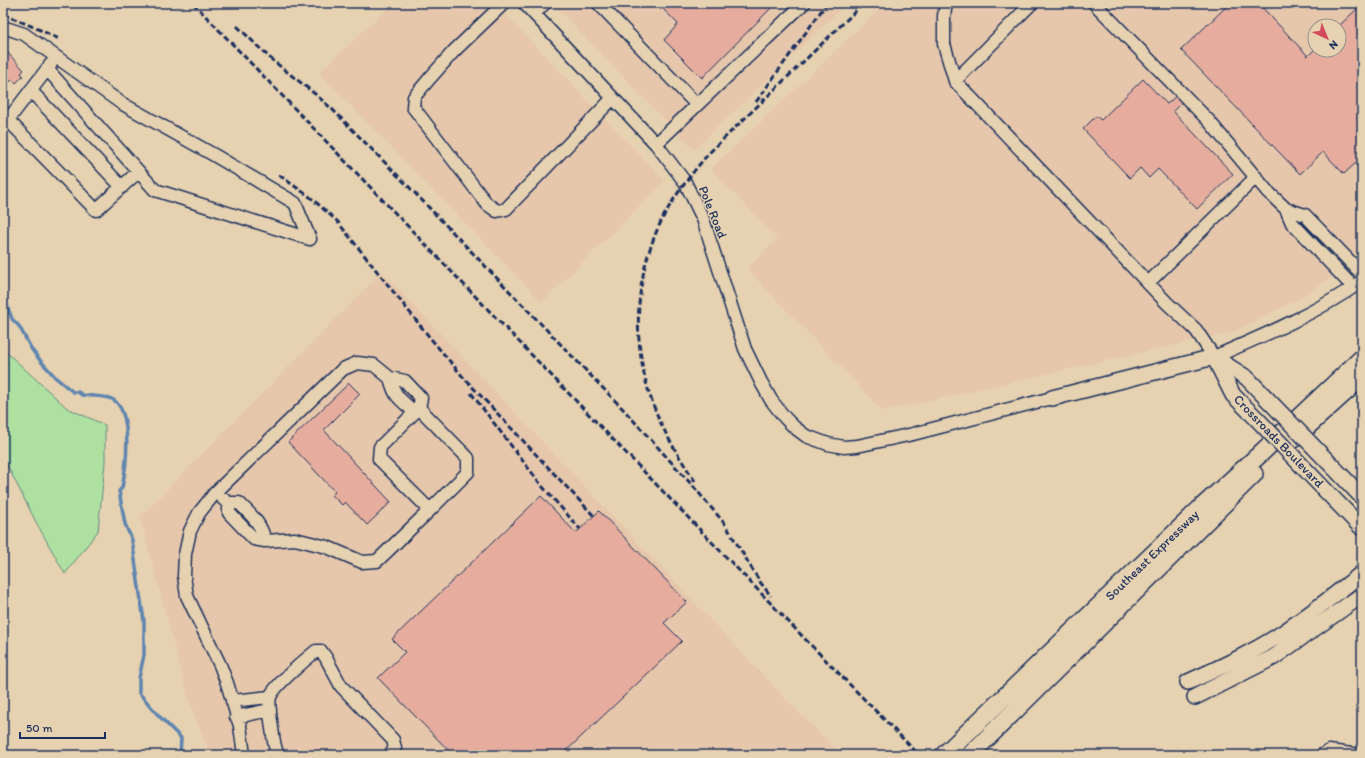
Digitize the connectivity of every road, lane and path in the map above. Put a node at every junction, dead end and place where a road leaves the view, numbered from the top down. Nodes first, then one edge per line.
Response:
1 (504, 3) edge
2 (524, 3) edge
3 (545, 3) edge
4 (598, 3) edge
5 (804, 3) edge
6 (946, 3) edge
7 (1032, 3) edge
8 (1094, 3) edge
9 (534, 14) junction
10 (3, 27) edge
11 (57, 57) junction
12 (47, 69) junction
13 (955, 81) junction
14 (31, 91) junction
15 (613, 98) junction
16 (697, 105) junction
17 (6, 118) edge
18 (656, 144) junction
19 (138, 172) junction
20 (1256, 177) junction
21 (122, 187) junction
22 (1286, 209) junction
23 (1362, 274) edge
24 (1148, 283) junction
25 (1358, 284) edge
26 (1214, 357) junction
27 (1362, 358) edge
28 (1362, 377) edge
29 (390, 378) junction
30 (1052, 398) joint
31 (419, 408) junction
32 (215, 493) junction
33 (1362, 497) edge
34 (430, 510) junction
35 (1362, 528) edge
36 (1362, 573) edge
37 (1362, 595) edge
38 (1188, 682) dead end
39 (270, 697) junction
40 (1195, 697) dead end
41 (232, 701) junction
42 (270, 710) junction
43 (236, 717) junction
44 (244, 755) edge
45 (278, 755) edge
46 (390, 755) edge
47 (944, 755) edge
48 (970, 755) edge
49 (1322, 755) edge
50 (1360, 755) edge

1 - 15 street
2 - 9 street, Pole Road
3 - 9 street
4 - 16 street
5 - 16 street
6 - 13 street
7 - 13 street
8 - 20 street
9 - 15 street, Pole Road
10 - 11 street
11 - 12 street
11 - 19 street
12 - 14 street
12 - 19 street
13 - 24 street
14 - 17 street
14 - 21 street
15 - 18 street, Pole Road
16 - 18 street
17 - 21 street
18 - 30 street, Pole Road
19 - 21 street
20 - 22 street
20 - 24 street
22 - 23 street
22 - 25 street
24 - 26 street
25 - 26 street
26 - 30 main road
26 - 33 main road, Crossroads Boulevard, bridge
26 - 35 main road, Crossroads Boulevard, bridge
27 - 47 highway, Southeast Expressway
28 - 48 highway, Southeast Expressway
29 - 31 street
29 - 31 street
29 - 32 street
31 - 34 street
31 - 34 street
32 - 34 street
32 - 41 street
36 - 38 main road
37 - 40 main road
39 - 41 street
39 - 42 street
39 - 46 street
41 - 43 street
42 - 43 street
42 - 45 street
43 - 44 street
49 - 50 street

